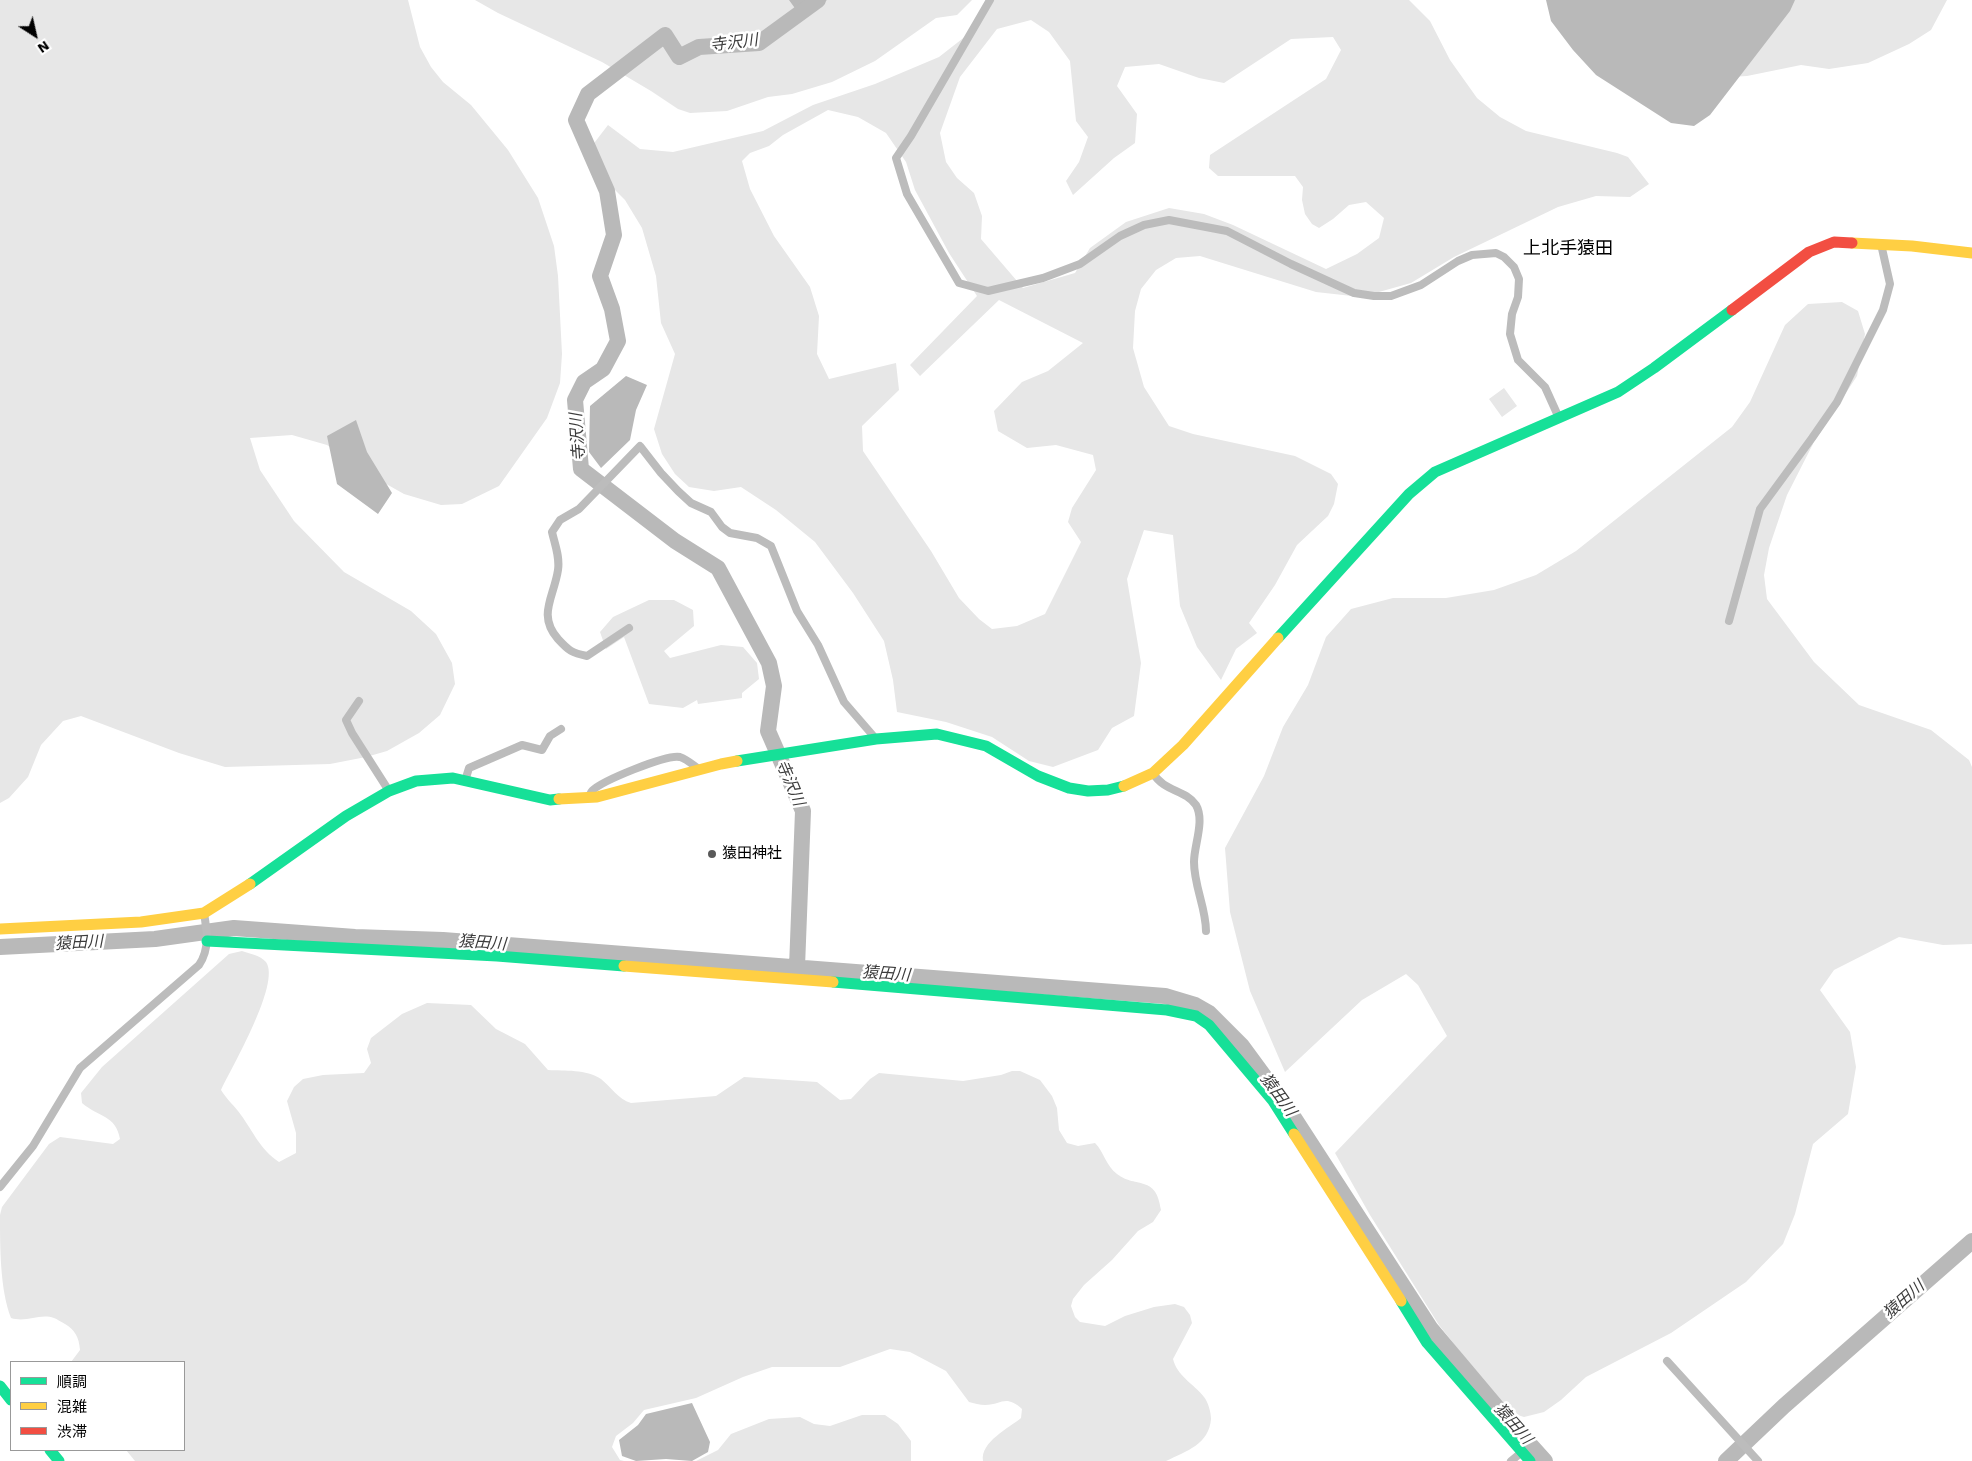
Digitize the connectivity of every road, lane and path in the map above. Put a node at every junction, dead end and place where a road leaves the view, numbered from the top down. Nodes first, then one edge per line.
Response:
1 (990, 0) edge
2 (1881, 244) junction
3 (1972, 253) edge
4 (1559, 418) junction
5 (1729, 621) dead end
6 (628, 628) dead end
7 (359, 701) dead end
8 (561, 729) dead end
9 (876, 739) junction
10 (700, 770) junction
11 (1153, 773) junction
12 (465, 781) junction
13 (389, 791) junction
14 (588, 798) junction
15 (204, 913) junction
16 (0, 928) edge
17 (1206, 931) dead end
18 (207, 939) junction
19 (0, 1187) edge
20 (1667, 1361) dead end
21 (0, 1386) edge
22 (10, 1399) edge
23 (51, 1451) edge
24 (1522, 1452) junction
25 (59, 1461) edge
26 (1511, 1461) edge
27 (1530, 1461) edge
28 (1758, 1461) edge

1 - 4 street
2 - 3 main road
2 - 4 main road
2 - 5 street
4 - 11 main road
6 - 9 street
7 - 13 street
8 - 12 street
9 - 10 main road
9 - 11 main road
10 - 14 main road
10 - 14 street
11 - 17 street
12 - 13 main road
12 - 14 main road
13 - 15 main road
15 - 16 main road
15 - 18 street
18 - 19 street
18 - 24 main road
20 - 28 street
21 - 22 main road
23 - 25 main road
24 - 26 street
24 - 27 main road

